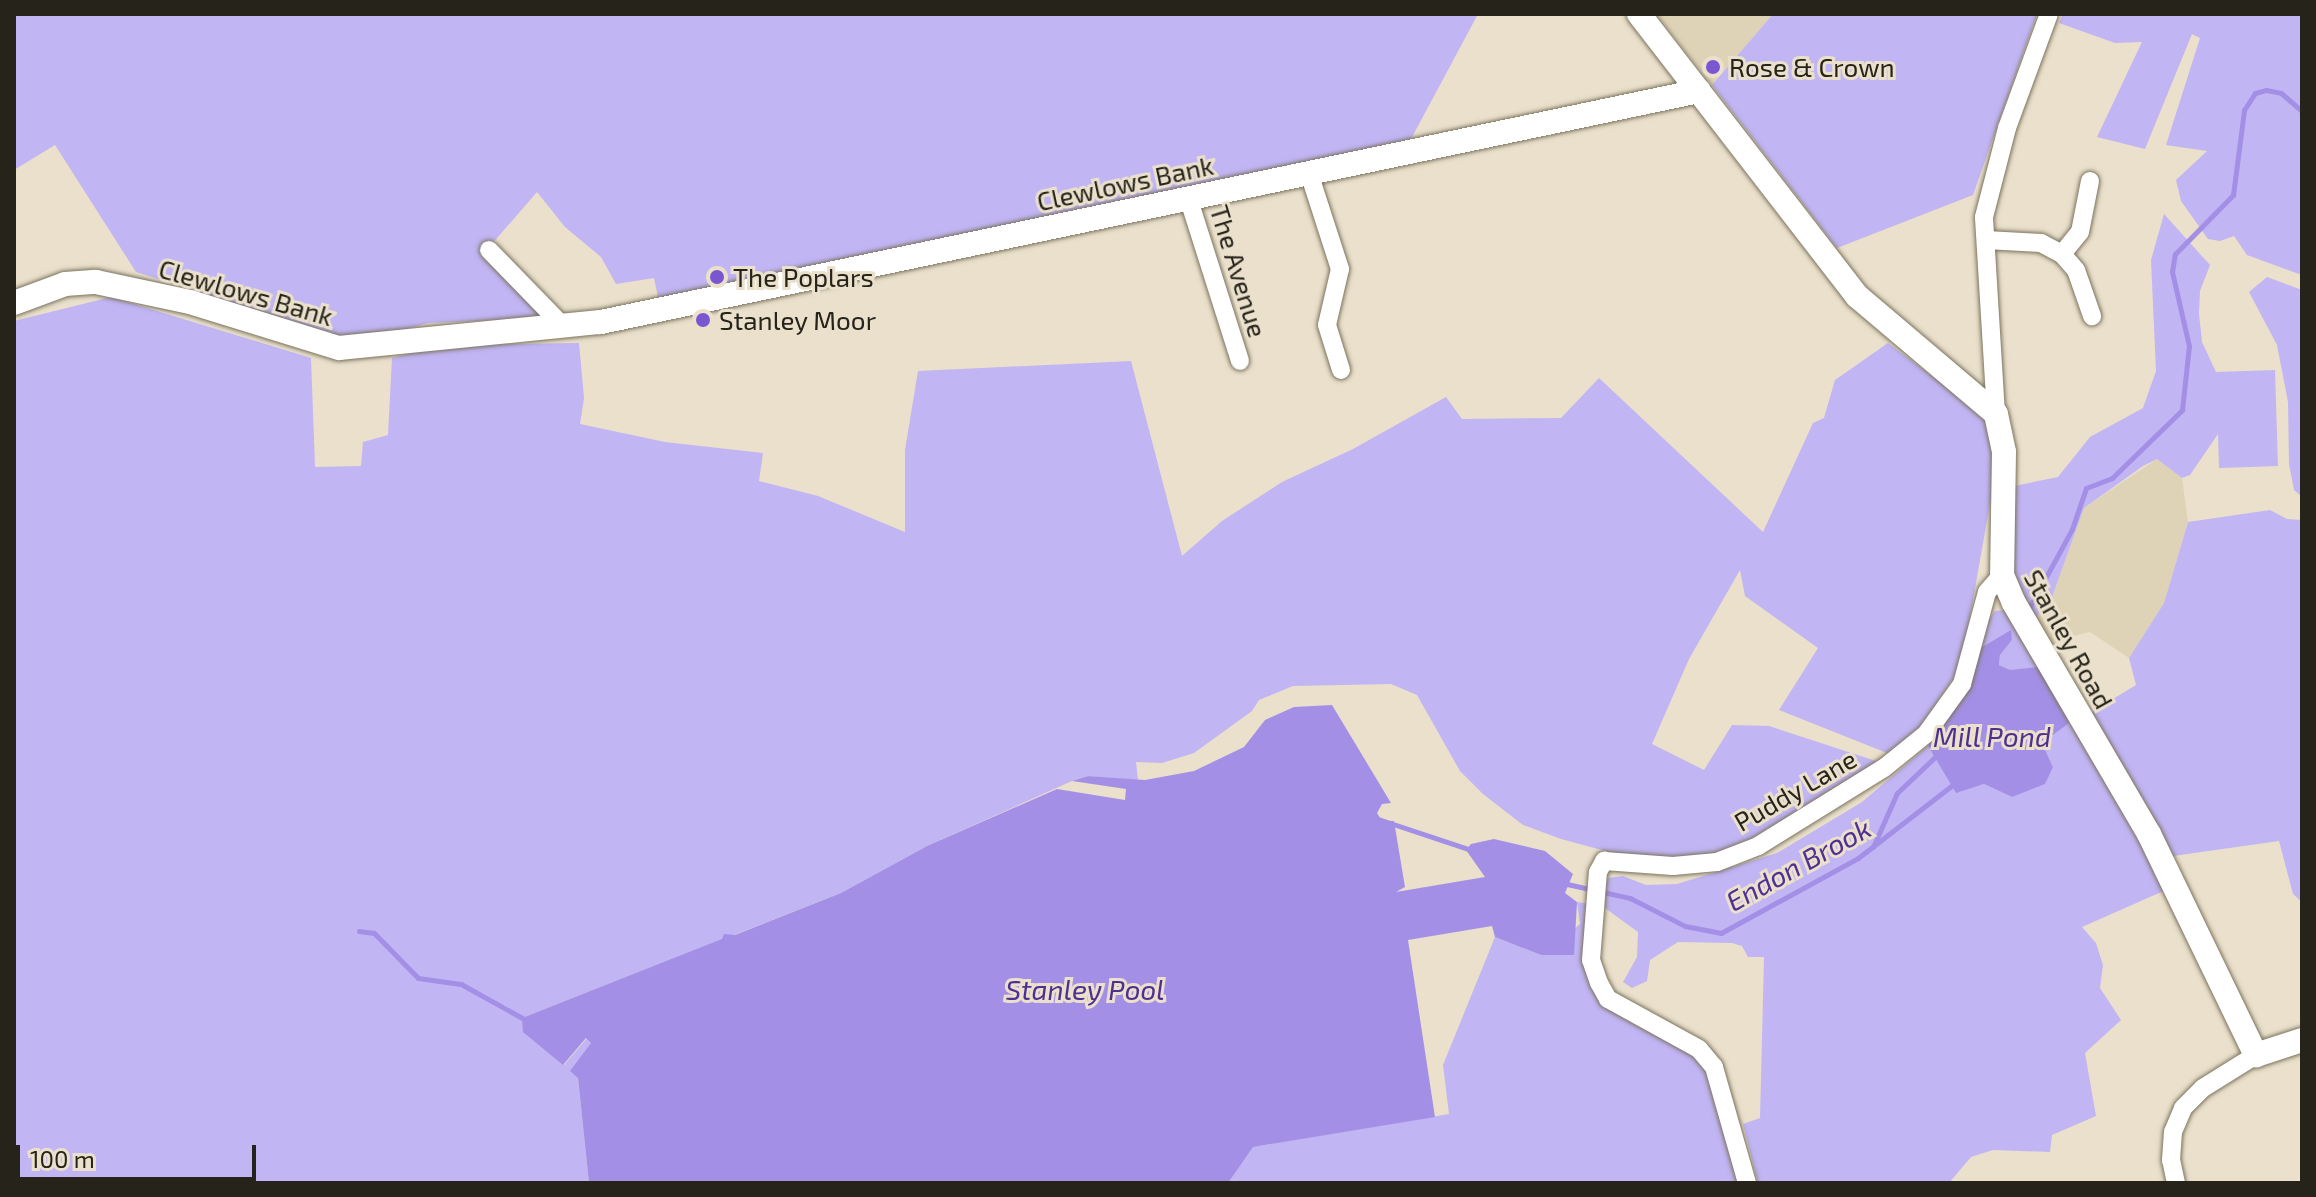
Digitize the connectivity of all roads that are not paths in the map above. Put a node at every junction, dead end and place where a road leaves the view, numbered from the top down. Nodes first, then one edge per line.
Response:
1 (1639, 14) edge
2 (2049, 14) edge
3 (1699, 91) junction
4 (1309, 173) junction
5 (2090, 181) dead end
6 (1188, 197) junction
7 (1986, 240) junction
8 (489, 250) dead end
9 (2062, 254) junction
10 (14, 303) edge
11 (2092, 316) dead end
12 (562, 325) junction
13 (1240, 361) dead end
14 (1341, 370) dead end
15 (1996, 414) junction
16 (2002, 575) junction
17 (2302, 1040) edge
18 (2256, 1055) junction
19 (1747, 1183) edge
20 (2176, 1183) edge

1 - 3 street
2 - 7 street
3 - 4 street, Clewlows Bank
3 - 15 street
4 - 6 street, Clewlows Bank
4 - 14 street
5 - 9 street
6 - 12 street, Clewlows Bank
6 - 13 street, The Avenue
7 - 9 street
7 - 15 street
8 - 12 street
9 - 11 street
10 - 12 street, Clewlows Bank
15 - 16 street, Stanley Road
16 - 18 street, Stanley Road
16 - 19 street, Puddy Lane
17 - 18 street
18 - 20 street

